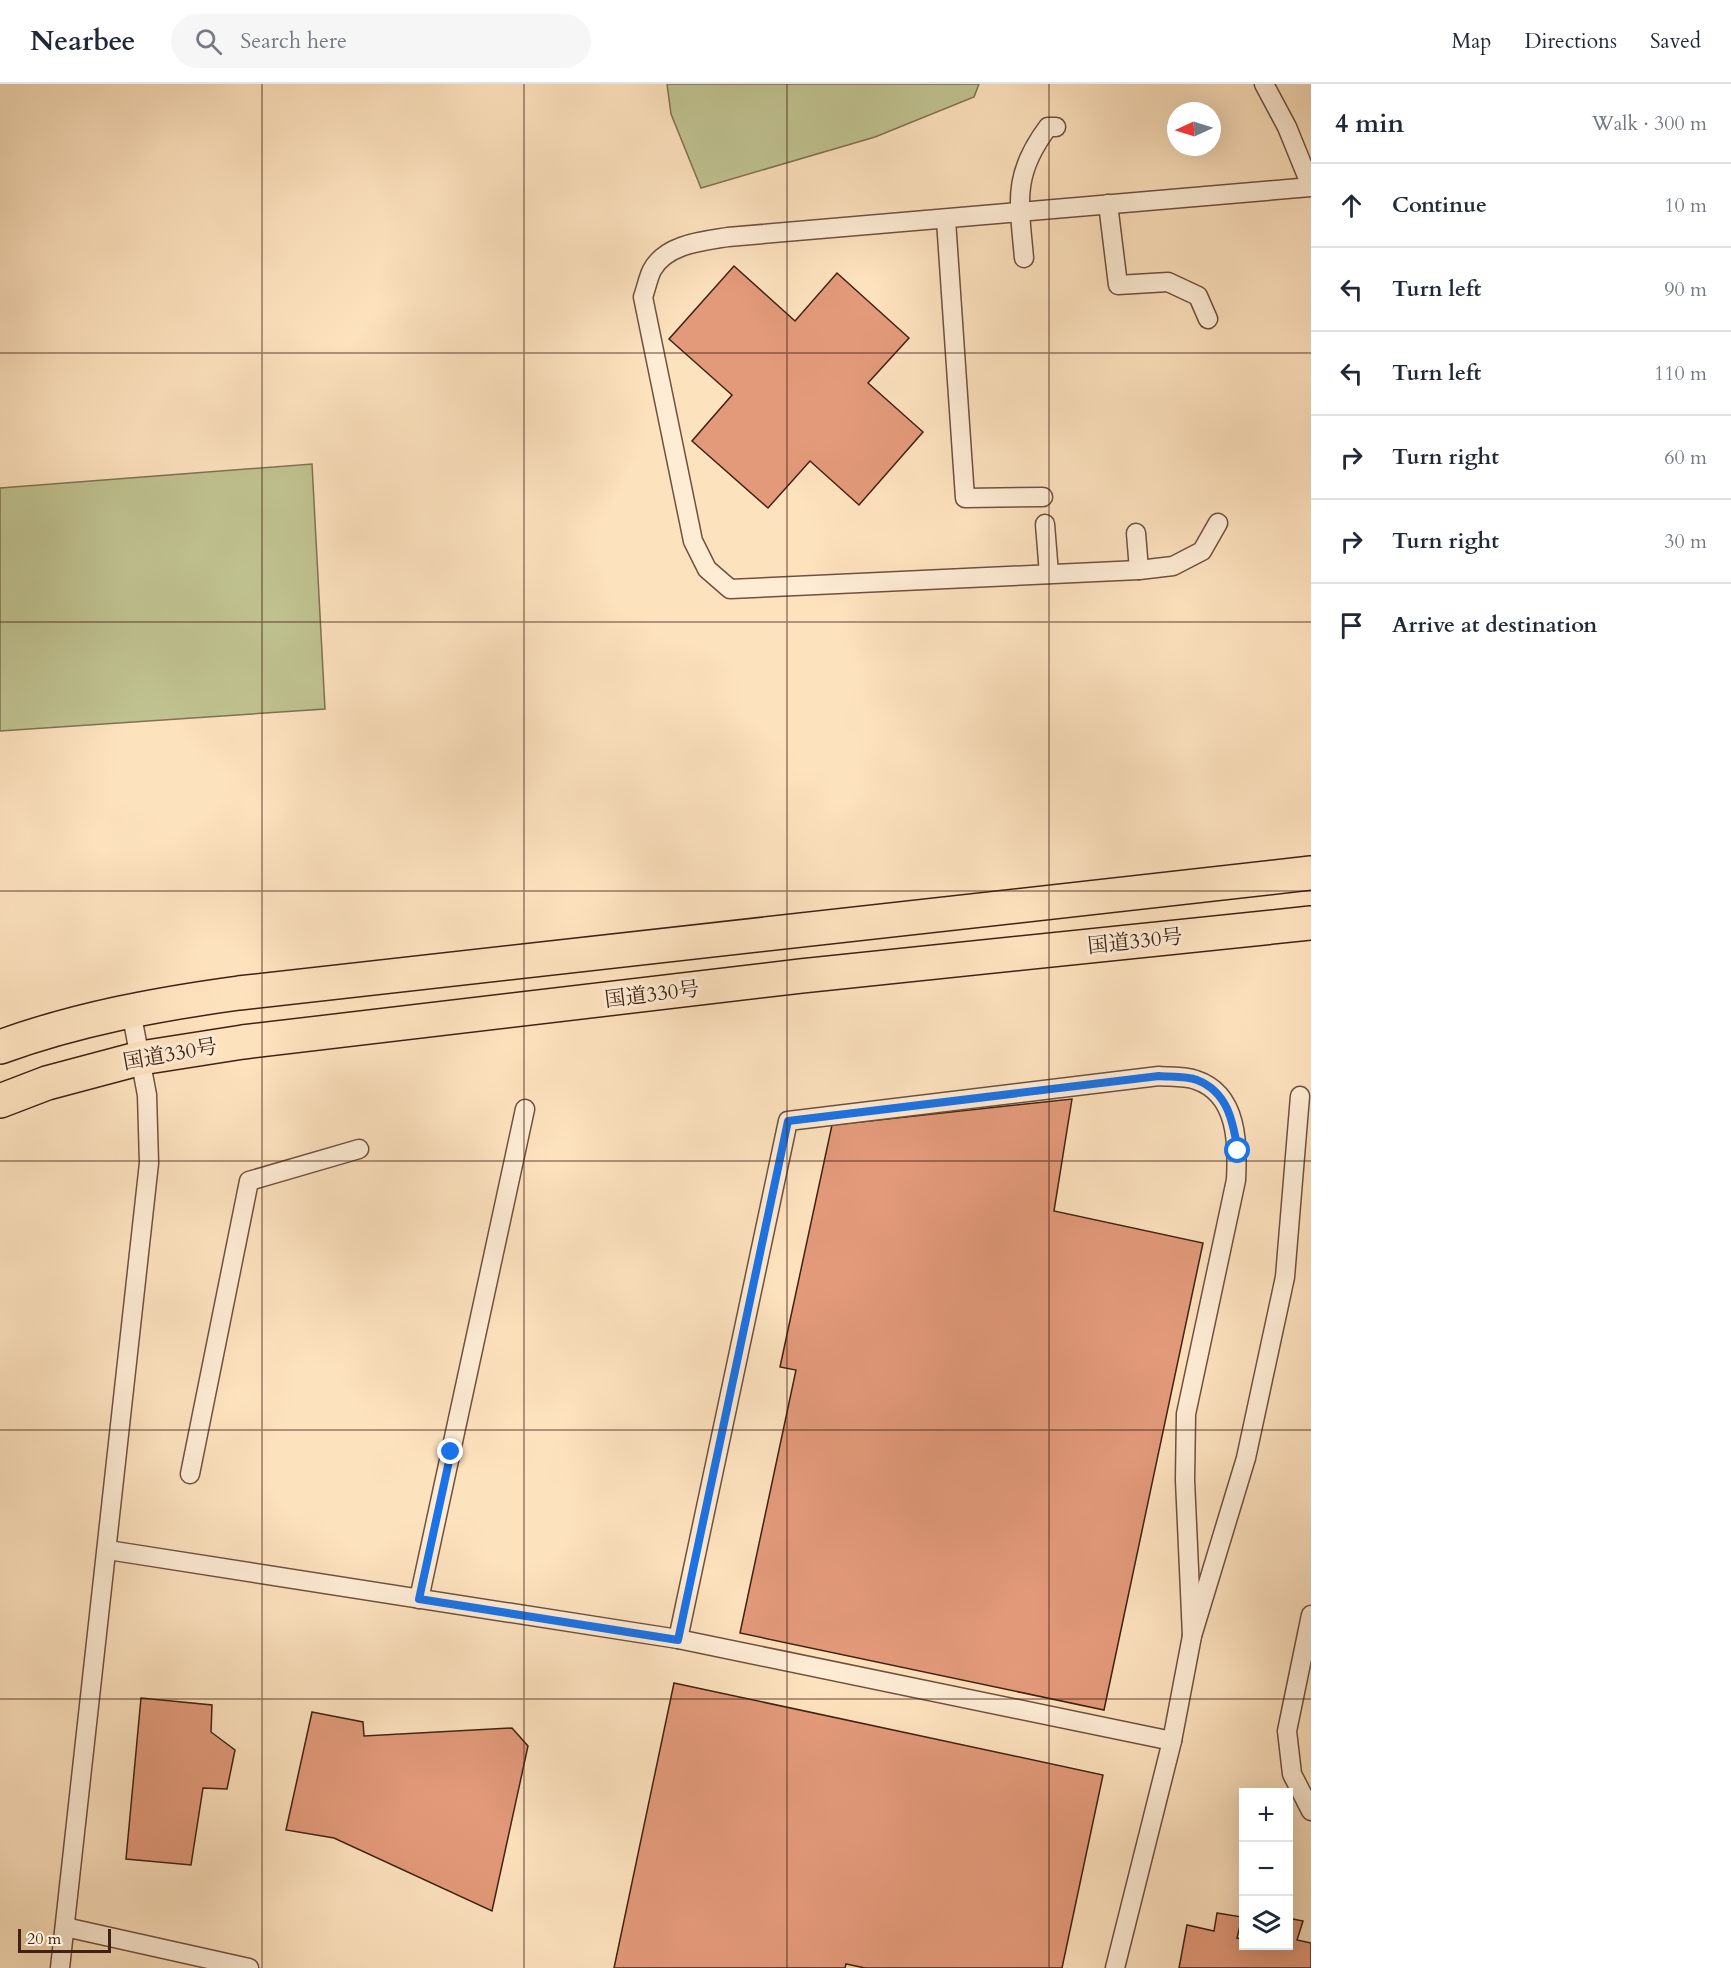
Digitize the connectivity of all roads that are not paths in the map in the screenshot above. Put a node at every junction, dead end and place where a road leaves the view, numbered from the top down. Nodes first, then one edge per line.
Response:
1 (1264, 84) edge
2 (1056, 128) dead end
3 (1311, 186) edge
4 (1108, 204) junction
5 (1020, 212) junction
6 (946, 220) junction
7 (1024, 258) dead end
8 (1208, 319) dead end
9 (1043, 496) dead end
10 (1218, 523) dead end
11 (1045, 524) dead end
12 (1136, 533) dead end
13 (1139, 570) junction
14 (1049, 574) junction
15 (1311, 873) edge
16 (1311, 923) edge
17 (131, 1011) junction
18 (0, 1047) edge
19 (141, 1058) junction
20 (1300, 1096) dead end
21 (0, 1101) edge
22 (525, 1110) dead end
23 (359, 1149) dead end
24 (190, 1474) dead end
25 (108, 1550) junction
26 (419, 1599) junction
27 (1311, 1616) edge
28 (1192, 1636) junction
29 (678, 1640) junction
30 (1172, 1741) junction
31 (1311, 1812) edge
32 (65, 1927) junction
33 (60, 1968) edge
34 (249, 1968) edge
35 (1115, 1968) edge

1 - 3 lane
2 - 5 lane
3 - 4 lane
4 - 5 lane
4 - 8 lane
5 - 6 lane
5 - 7 lane
6 - 9 lane
6 - 14 lane
10 - 13 lane
11 - 14 lane
12 - 13 lane
13 - 14 lane
15 - 17 highway
16 - 19 highway, 国道330号
17 - 18 highway
17 - 19 lane
19 - 21 highway, 国道330号
19 - 25 lane
20 - 28 lane
22 - 26 lane
23 - 24 lane
25 - 26 lane
25 - 32 lane
26 - 29 lane
27 - 31 lane
28 - 29 lane
28 - 30 lane
29 - 30 lane
30 - 35 lane
32 - 33 lane
32 - 34 lane

